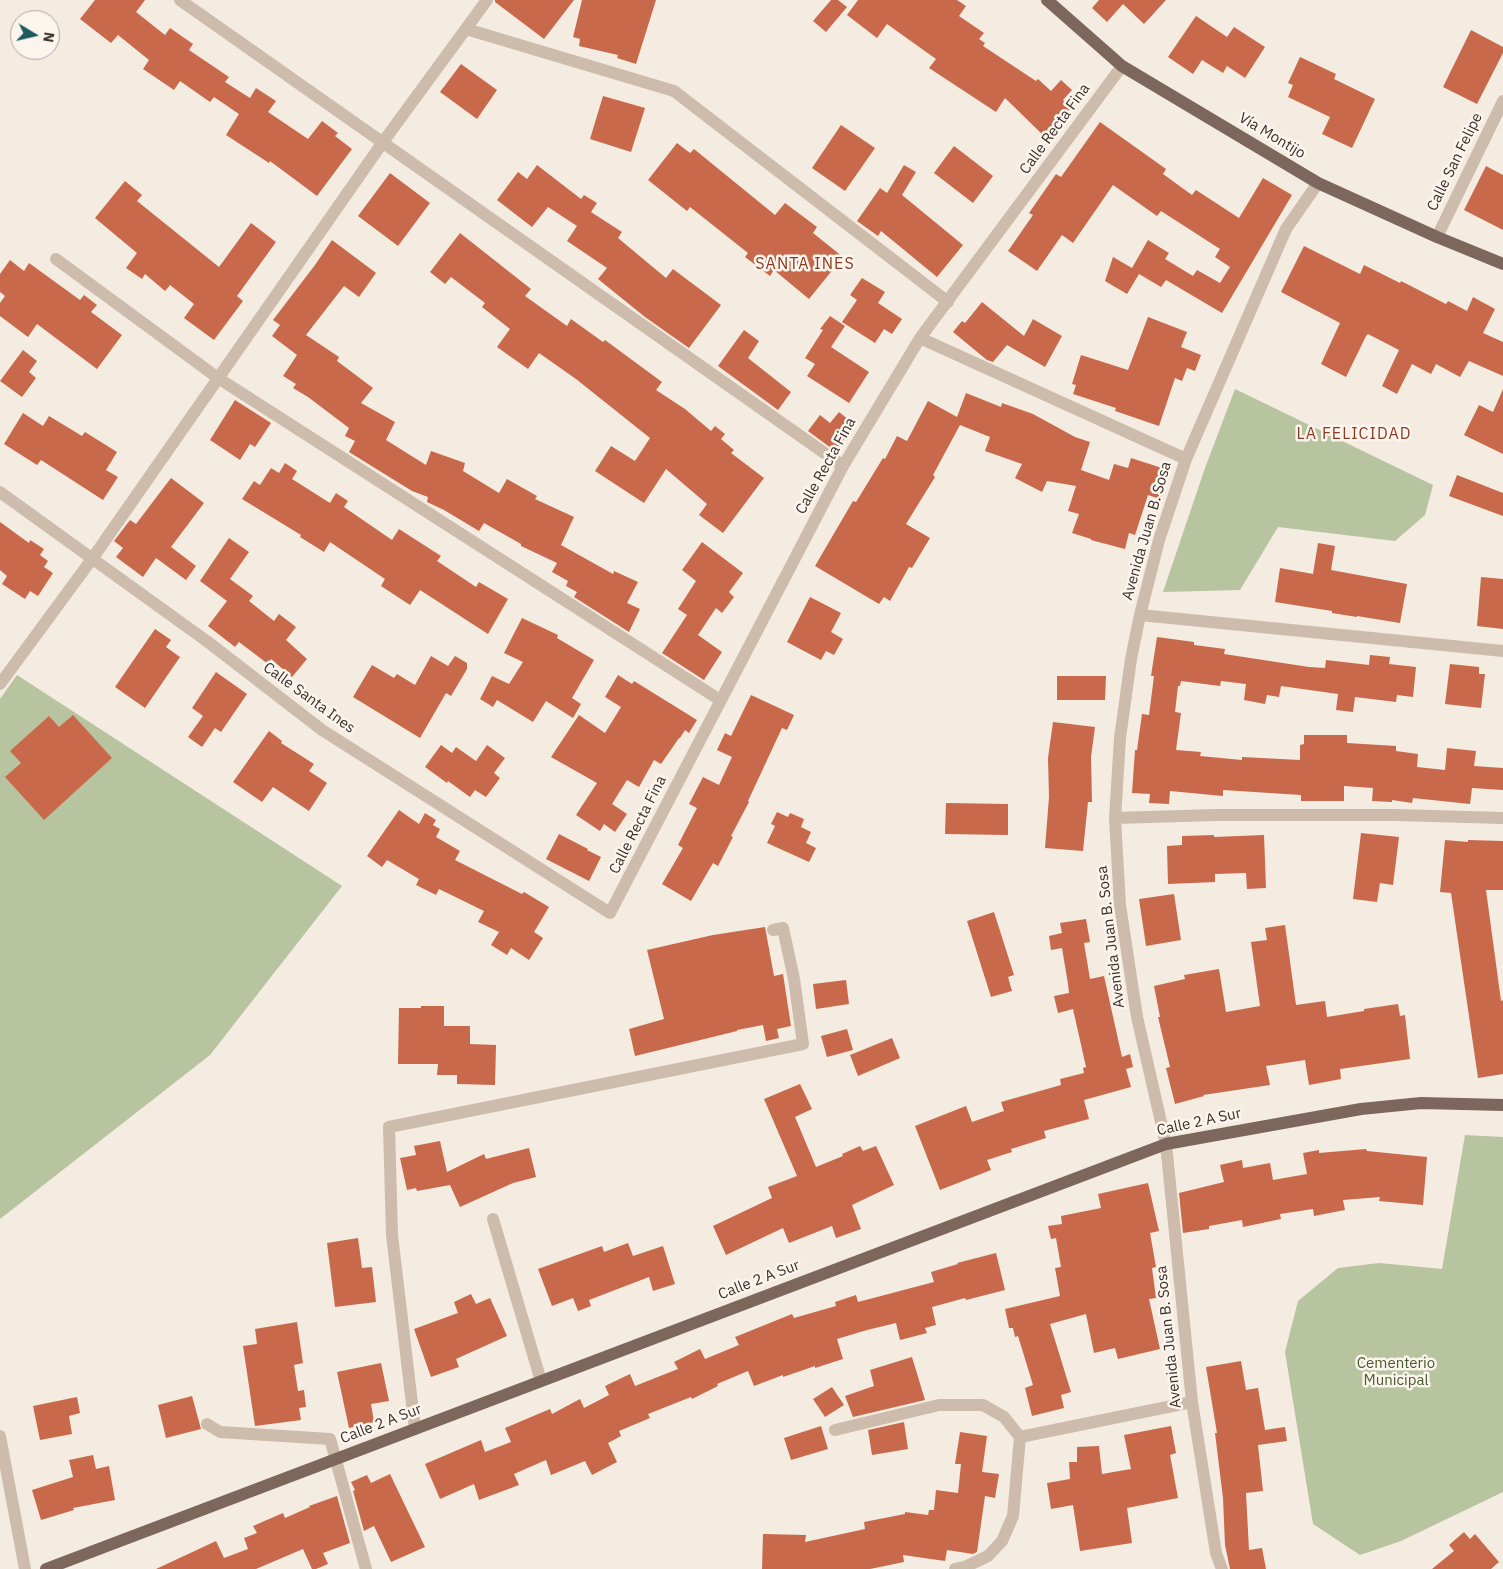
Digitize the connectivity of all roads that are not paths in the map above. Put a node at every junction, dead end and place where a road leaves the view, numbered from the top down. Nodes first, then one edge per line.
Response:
1 (181, 0) edge
2 (487, 0) edge
3 (1047, 0) edge
4 (466, 29) junction
5 (1122, 66) junction
6 (1503, 101) edge
7 (383, 142) junction
8 (1318, 183) junction
9 (1437, 237) junction
10 (56, 259) dead end
11 (1503, 264) edge
12 (948, 302) junction
13 (920, 338) junction
14 (218, 378) junction
15 (1186, 459) junction
16 (843, 466) junction
17 (0, 492) edge
18 (92, 559) junction
19 (1140, 615) junction
20 (1503, 651) edge
21 (0, 684) edge
22 (720, 700) junction
23 (1115, 818) junction
24 (1503, 818) edge
25 (610, 913) joint
26 (772, 930) dead end
27 (1503, 1104) edge
28 (1166, 1144) junction
29 (493, 1219) dead end
30 (541, 1380) junction
31 (1192, 1402) junction
32 (207, 1424) dead end
33 (415, 1429) junction
34 (835, 1430) dead end
35 (0, 1436) edge
36 (1020, 1436) junction
37 (335, 1459) junction
38 (25, 1569) edge
39 (46, 1569) edge
40 (366, 1569) edge
41 (955, 1569) edge
42 (1222, 1569) edge

1 - 7 street
2 - 4 street
3 - 5 main road, Vía Montijo
4 - 7 street
4 - 12 street
5 - 8 main road, Vía Montijo
5 - 12 street, Calle Recta Fina
6 - 9 street, Calle San Felipe
7 - 14 street
7 - 16 street
8 - 9 main road, Vía Montijo
8 - 15 street, Avenida Juan B. Sosa
9 - 11 main road, Vía Montijo
10 - 14 street
12 - 13 street, Calle Recta Fina
13 - 15 street
13 - 16 street, Calle Recta Fina
14 - 18 street
14 - 22 street
15 - 19 street, Avenida Juan B. Sosa
16 - 22 street, Calle Recta Fina
17 - 18 street, Calle Santa Ines
18 - 21 street
18 - 25 street, Calle Santa Ines
19 - 20 street
19 - 23 street, Avenida Juan B. Sosa
22 - 25 street, Calle Recta Fina
23 - 24 street
23 - 28 street, Avenida Juan B. Sosa
26 - 33 street
27 - 28 main road, Calle 2 A Sur
28 - 30 main road, Calle 2 A Sur
28 - 31 street, Avenida Juan B. Sosa
29 - 30 street
30 - 33 main road, Calle 2 A Sur
31 - 36 street
31 - 42 street, Avenida Juan B. Sosa
32 - 37 street
33 - 37 main road, Calle 2 A Sur
34 - 36 street
35 - 38 street
36 - 41 street
37 - 39 main road, Calle 2 A Sur
37 - 40 street

